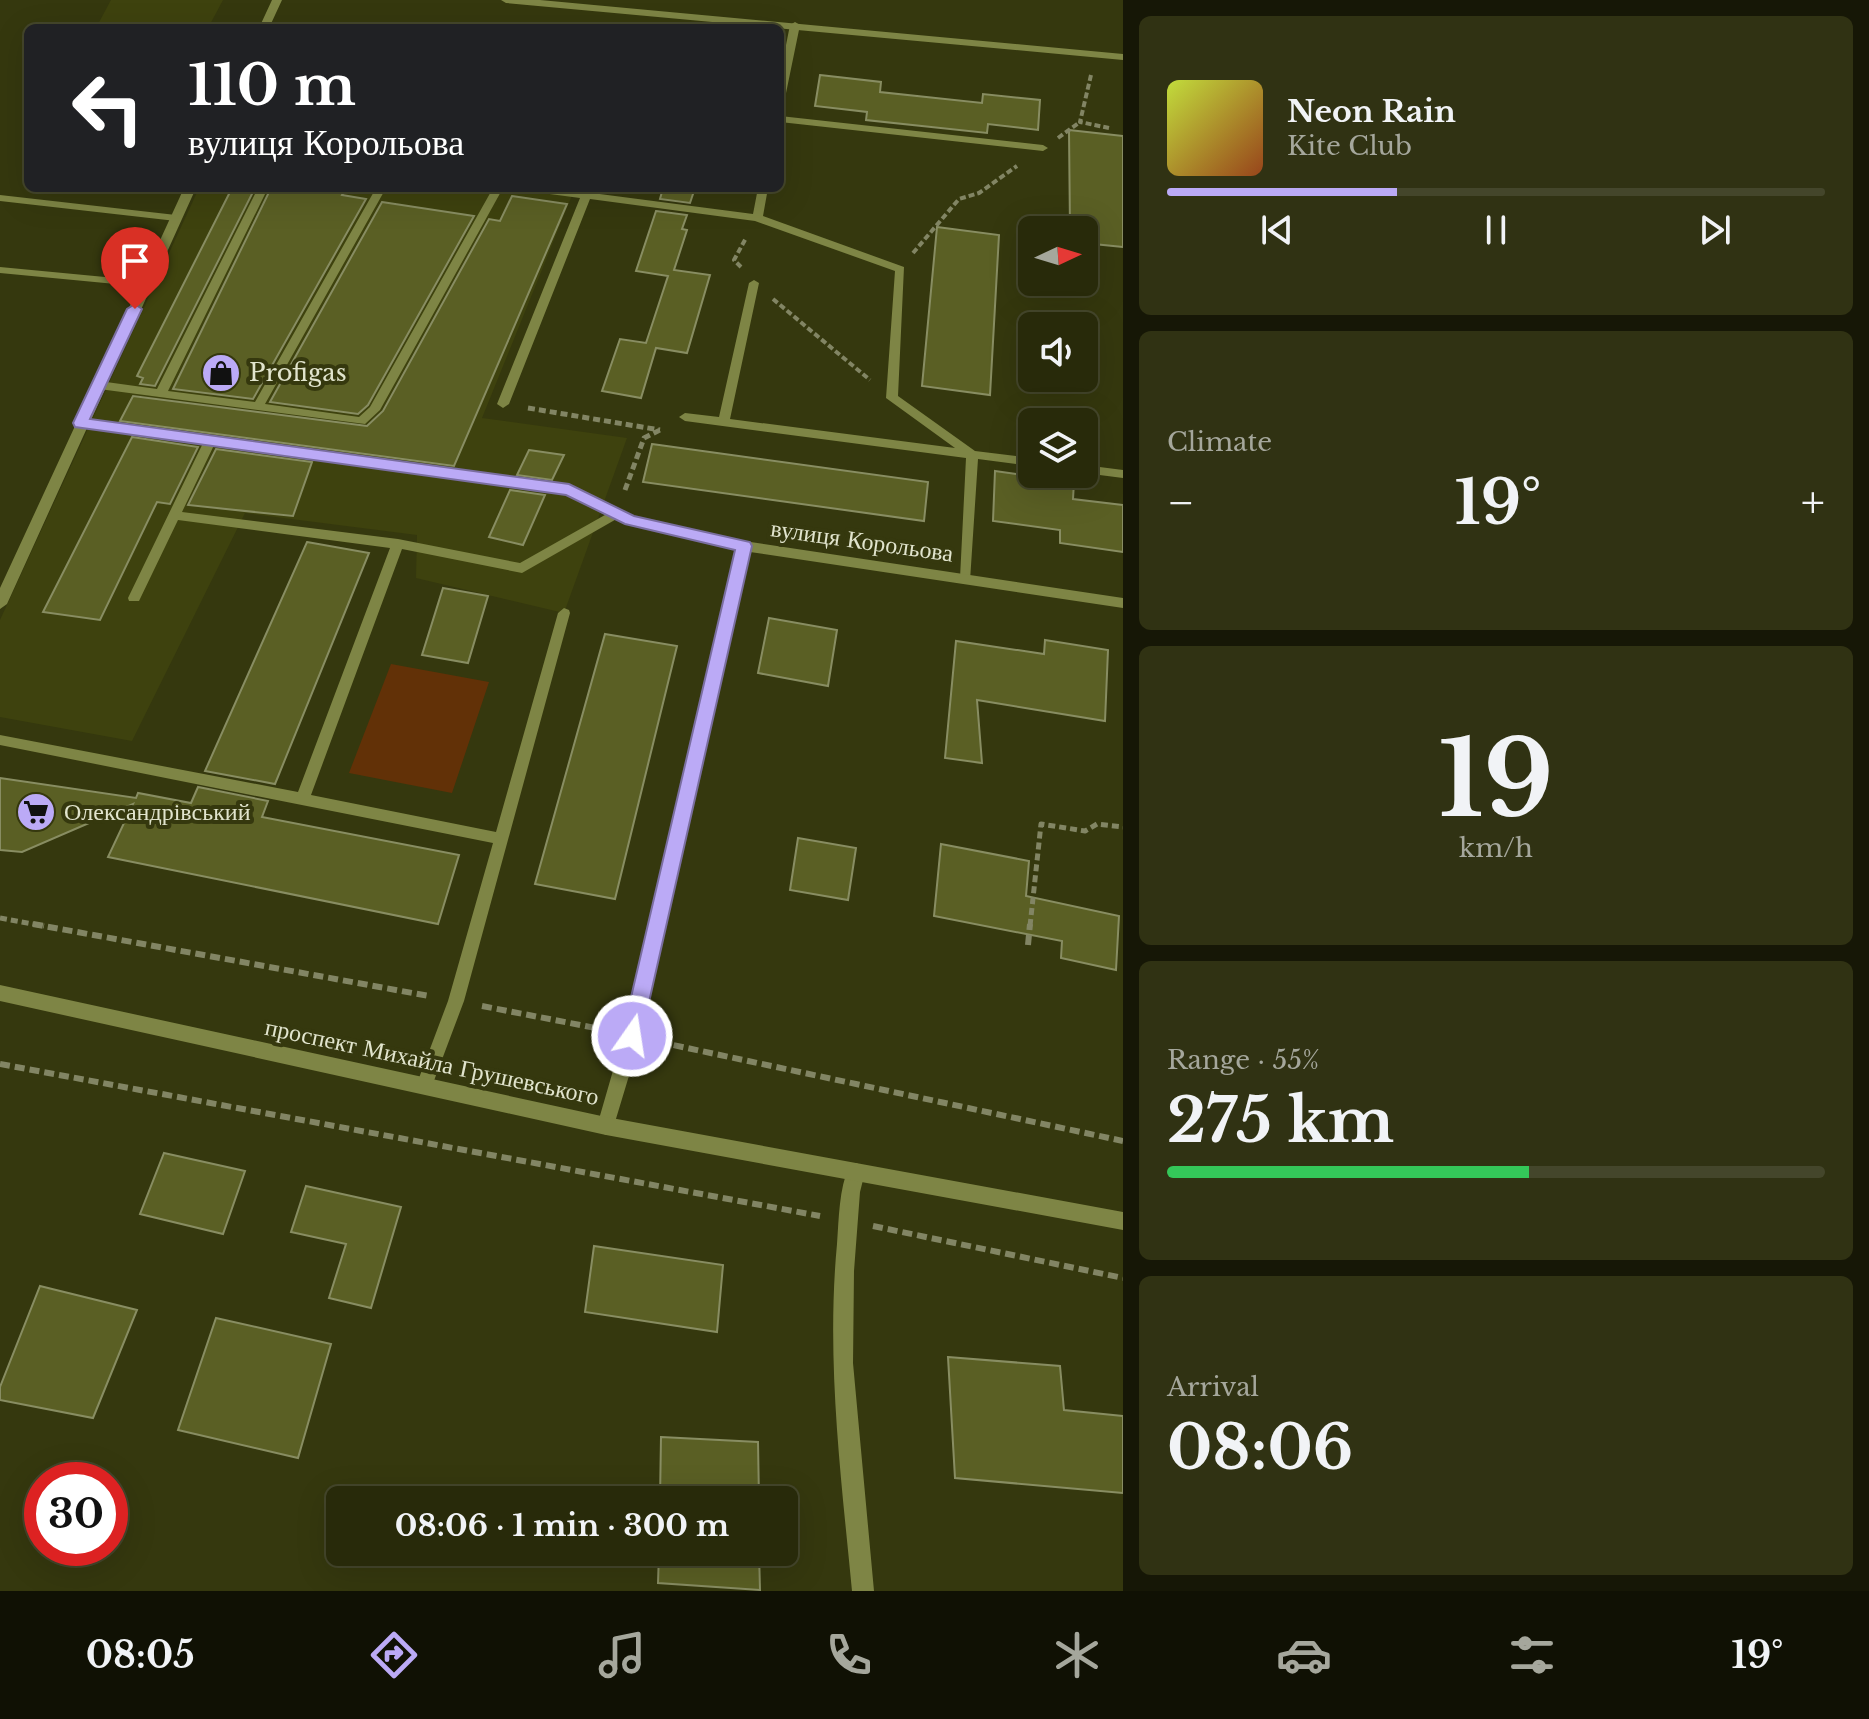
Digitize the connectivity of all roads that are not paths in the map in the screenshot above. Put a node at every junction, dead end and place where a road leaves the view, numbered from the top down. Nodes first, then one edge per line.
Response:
1 (277, 0) edge
2 (506, 0) edge
3 (266, 24) edge
4 (783, 24) edge
5 (784, 24) edge
6 (795, 25) junction
7 (1123, 57) edge
8 (784, 79) edge
9 (784, 119) edge
10 (1043, 148) road end
11 (188, 192) edge
12 (261, 192) edge
13 (379, 192) edge
14 (496, 192) edge
15 (588, 192) edge
16 (762, 192) edge
17 (0, 198) edge
18 (176, 218) junction
19 (757, 218) junction
20 (0, 270) edge
21 (754, 283) road end
22 (147, 284) junction
23 (99, 385) junction
24 (161, 393) junction
25 (503, 404) road end
26 (258, 407) junction
27 (685, 417) road end
28 (724, 422) junction
29 (80, 423) junction
30 (210, 441) junction
31 (972, 454) junction
32 (1018, 460) edge
33 (1098, 471) edge
34 (1123, 474) edge
35 (616, 514) junction
36 (174, 515) junction
37 (398, 544) junction
38 (744, 546) junction
39 (966, 578) junction
40 (134, 598) dead end
41 (1123, 603) edge
42 (0, 604) edge
43 (564, 613) dead end
44 (0, 740) edge
45 (302, 799) junction
46 (502, 839) junction
47 (0, 993) edge
48 (424, 1086) junction
49 (606, 1126) junction
50 (856, 1172) junction
51 (1123, 1221) edge
52 (863, 1591) edge

1 - 3 street
2 - 4 street
5 - 6 street
6 - 7 street
6 - 8 lane
9 - 10 lane
11 - 18 street
12 - 24 lane
13 - 26 lane
14 - 26 lane
15 - 19 lane
15 - 25 lane
16 - 19 lane
17 - 18 lane
18 - 22 street
19 - 31 lane
20 - 22 lane
21 - 28 lane
22 - 23 street
23 - 24 lane
23 - 29 street
24 - 26 lane
27 - 28 lane
28 - 31 lane
29 - 30 street, вулиця Корольова
29 - 42 street
30 - 35 street, вулиця Корольова
30 - 36 lane
31 - 32 lane
31 - 39 lane
33 - 34 lane
35 - 37 lane
35 - 38 street, вулиця Корольова
36 - 37 lane
36 - 40 lane
37 - 45 lane
38 - 39 street, вулиця Корольова
38 - 49 street
39 - 41 street, вулиця Корольова
43 - 46 lane
44 - 45 lane
45 - 46 lane
46 - 48 lane
47 - 48 street, проспект Михайла Грушевського
48 - 49 street, проспект Михайла Грушевського
49 - 50 street, проспект Михайла Грушевського
50 - 51 street, проспект Михайла Грушевського
50 - 52 street

